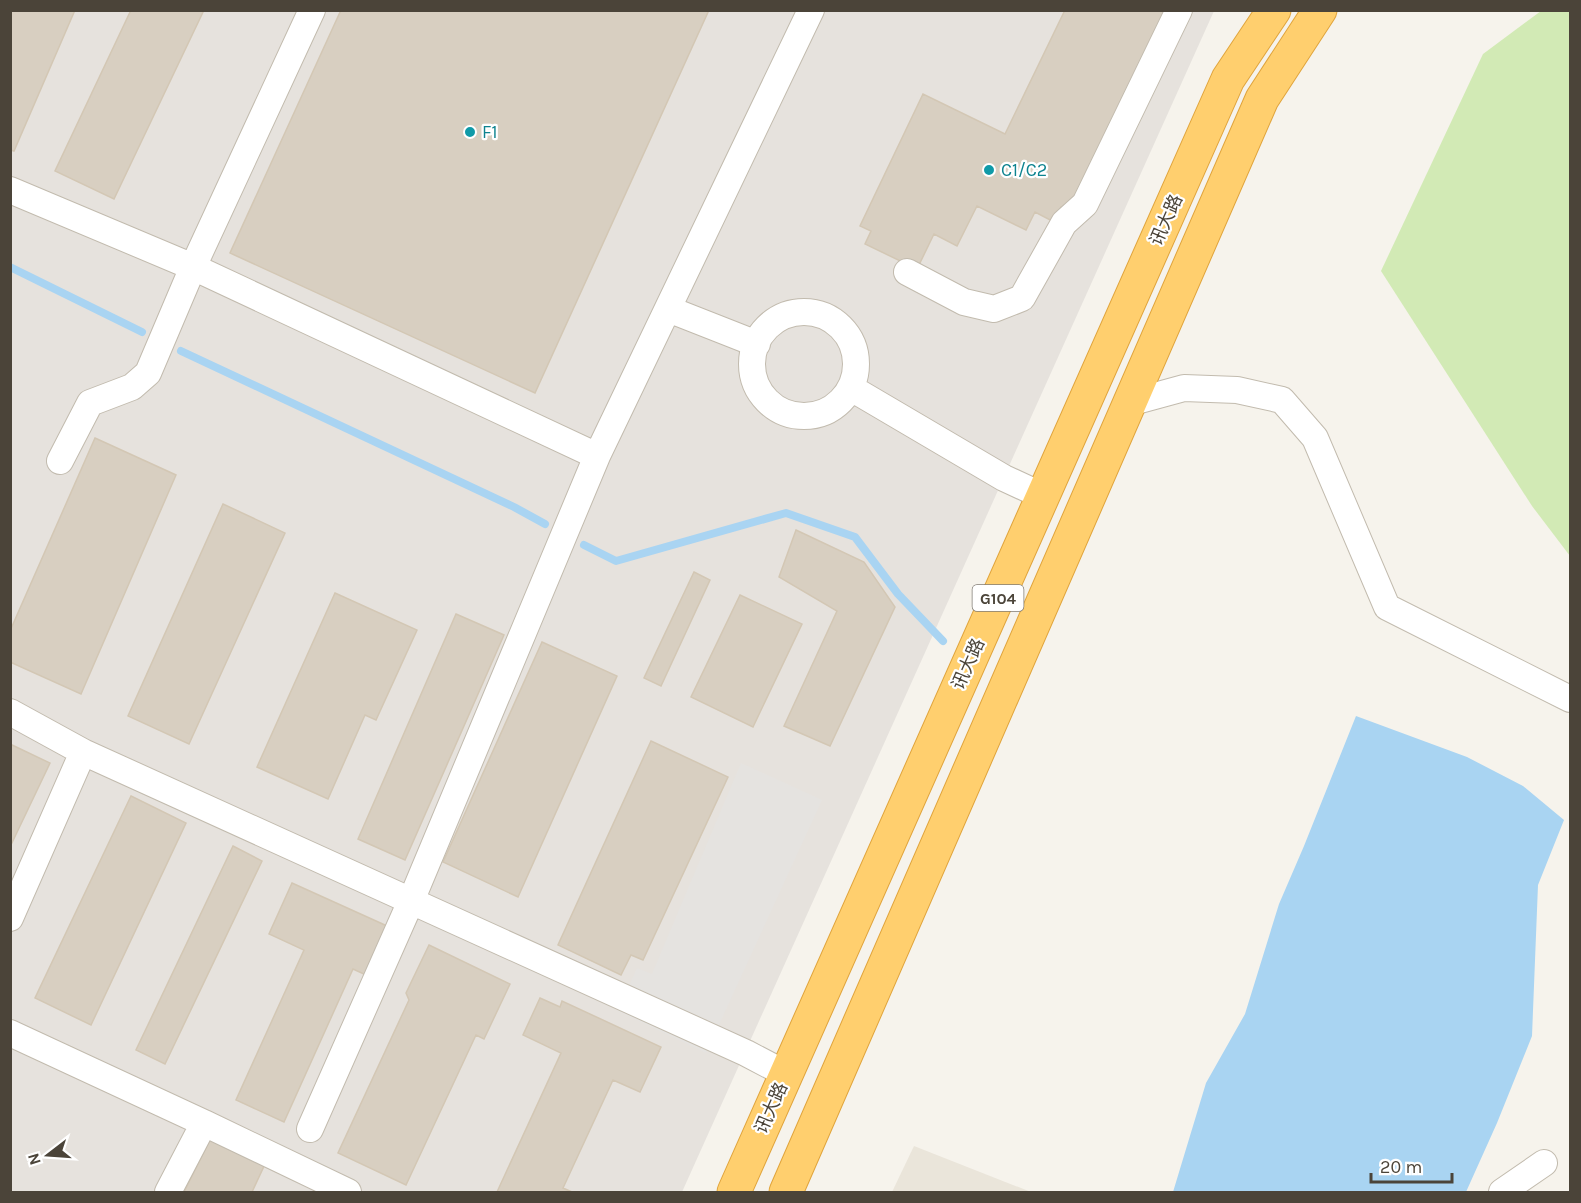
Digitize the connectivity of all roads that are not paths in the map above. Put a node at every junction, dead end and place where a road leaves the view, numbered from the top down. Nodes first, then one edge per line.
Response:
1 (312, 10) edge
2 (811, 10) edge
3 (1179, 10) edge
4 (1274, 10) edge
5 (1320, 10) edge
6 (10, 190) edge
7 (193, 267) junction
8 (907, 272) dead end
9 (668, 309) junction
10 (757, 344) junction
11 (851, 388) junction
12 (1129, 403) junction
13 (597, 456) junction
14 (60, 461) dead end
15 (1043, 496) junction
16 (1570, 699) edge
17 (10, 712) edge
18 (83, 752) junction
19 (411, 901) junction
20 (10, 918) edge
21 (10, 1033) edge
22 (786, 1074) junction
23 (204, 1123) junction
24 (310, 1129) dead end
25 (1544, 1163) dead end
26 (168, 1192) edge
27 (348, 1192) edge
28 (734, 1192) edge
29 (786, 1192) edge
30 (1502, 1192) edge

1 - 7 street
2 - 9 street
3 - 8 street
4 - 15 highway, 讯大路 / G104
5 - 12 highway, G104
6 - 7 street
7 - 13 street
7 - 14 street
9 - 10 street
9 - 13 street
10 - 11 street
10 - 11 street
11 - 15 street
12 - 16 street
12 - 29 highway, G104
13 - 19 street
15 - 22 highway, 讯大路 / G104
17 - 18 street
18 - 19 street
18 - 20 street
19 - 22 street
19 - 24 street
21 - 23 street
22 - 28 highway, 讯大路 / G104
23 - 26 street
23 - 27 street
25 - 30 street

